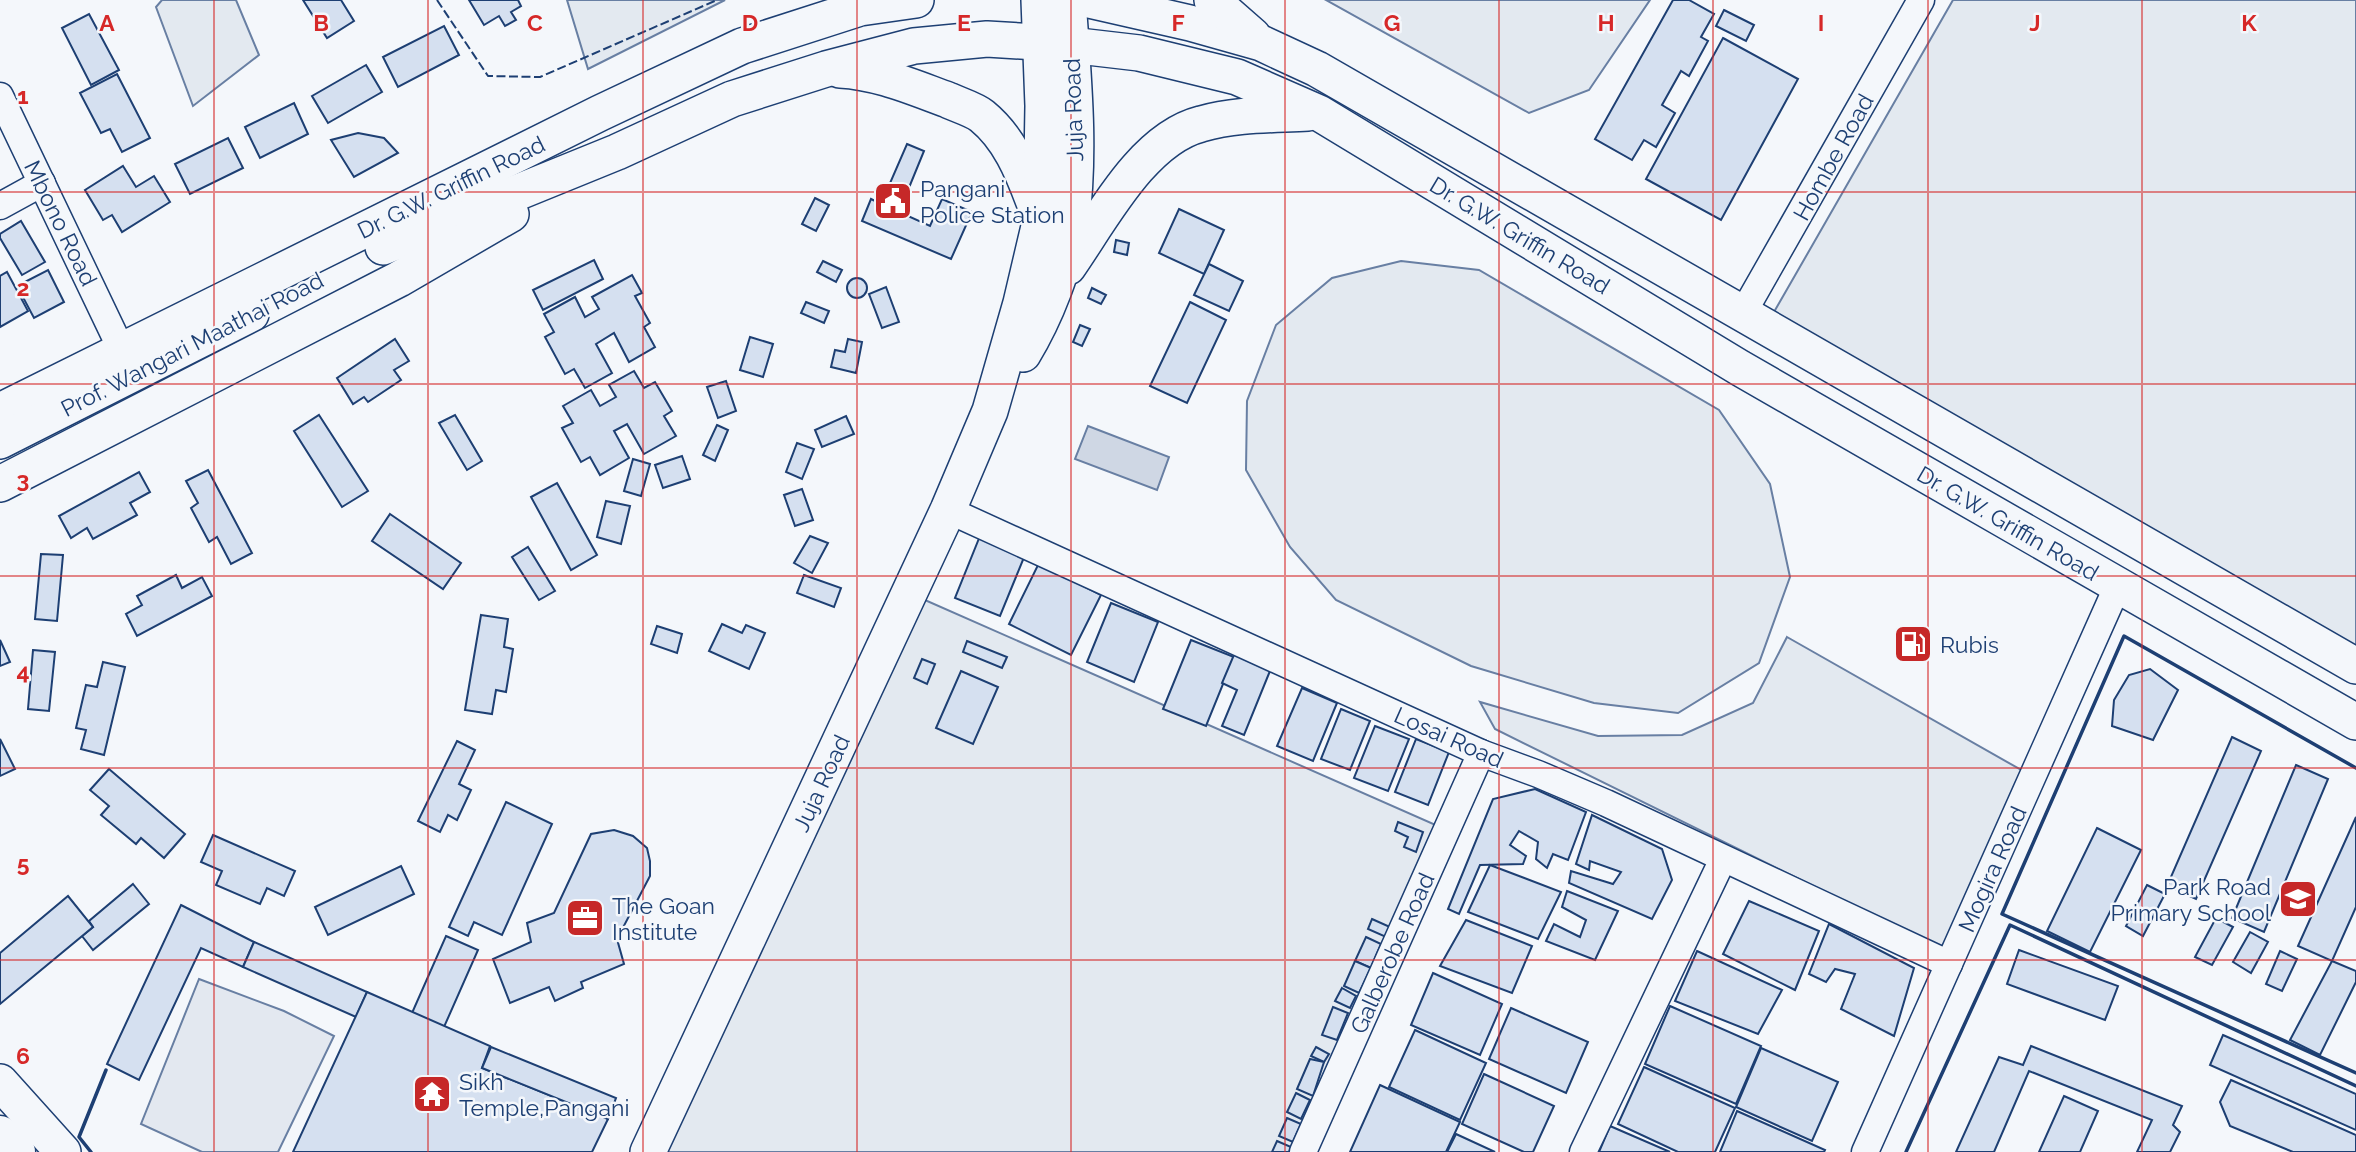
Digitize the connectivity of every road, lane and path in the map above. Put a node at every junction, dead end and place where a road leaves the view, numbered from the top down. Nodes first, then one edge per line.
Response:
1 (916, 0) edge
2 (1039, 0) edge
3 (1068, 0) edge
4 (1090, 0) edge
5 (1212, 0) edge
6 (1922, 0) edge
7 (865, 4) edge
8 (1056, 43) junction
9 (1261, 43) junction
10 (826, 69) junction
11 (0, 96) edge
12 (600, 113) junction
13 (1319, 113) junction
14 (617, 152) junction
15 (43, 183) junction
16 (0, 206) edge
17 (1041, 218) junction
18 (383, 247) junction
19 (1054, 288) junction
20 (1743, 313) junction
21 (122, 351) junction
22 (0, 411) edge
23 (990, 411) junction
24 (0, 441) edge
25 (0, 484) edge
26 (948, 510) junction
27 (2118, 586) junction
28 (2356, 666) edge
29 (2356, 722) edge
30 (1481, 753) junction
31 (1723, 859) junction
32 (1949, 964) junction
33 (0, 1082) edge
34 (0, 1135) edge
35 (16, 1152) edge
36 (62, 1152) edge
37 (648, 1152) edge
38 (1303, 1152) edge
39 (1583, 1152) edge
40 (1865, 1152) edge

1 - 7 main road, Dr. G.W. Griffin Road
2 - 8 main road, Juja Road
3 - 8 main road, Juja Road
4 - 9 main road, Dr. G.W. Griffin Road
5 - 9 main road
6 - 20 street, Hombe Road
7 - 12 main road, Dr. G.W. Griffin Road
8 - 10 main road, Dr. G.W. Griffin Road
8 - 13 main road, Dr. G.W. Griffin Road
8 - 17 main road, Juja Road
8 - 19 main road, Juja Road
9 - 20 main road, Dr. G.W. Griffin Road
10 - 14 main road, Dr. G.W. Griffin Road
10 - 17 main road
11 - 15 street, Mbono Road
12 - 18 main road
12 - 21 main road, Dr. G.W. Griffin Road
13 - 19 main road
13 - 27 main road, Dr. G.W. Griffin Road
14 - 18 main road, Dr. G.W. Griffin Road
14 - 25 main road, Dr. G.W. Griffin Road
15 - 16 street
15 - 21 street, Mbono Road
17 - 23 main road, Juja Road
18 - 24 main road, Prof. Wangari Maathai Road
19 - 23 main road, Juja Road
20 - 28 main road, Dr. G.W. Griffin Road
21 - 22 main road, Dr. G.W. Griffin Road
23 - 26 main road, Juja Road
26 - 30 street, Losai Road
26 - 37 main road, Juja Road
27 - 29 main road, Dr. G.W. Griffin Road
27 - 32 street, Mogira Road
30 - 31 street, Losai Road
30 - 38 street, Galberobe Road
31 - 32 street, Losai Road
31 - 39 street
32 - 40 street, Mogira Road
33 - 36 main road
34 - 35 highway

